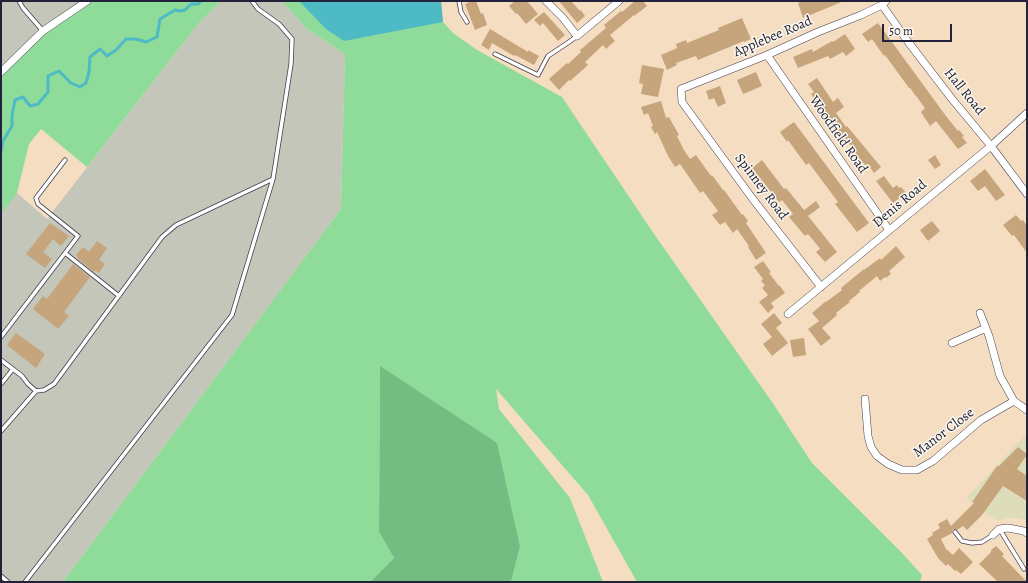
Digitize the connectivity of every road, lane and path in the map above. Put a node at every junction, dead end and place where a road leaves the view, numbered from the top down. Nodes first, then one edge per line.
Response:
1 (20, 1) edge
2 (87, 1) edge
3 (252, 1) edge
4 (459, 1) edge
5 (546, 1) edge
6 (619, 1) edge
7 (884, 3) edge
8 (467, 22) dead end
9 (42, 31) junction
10 (577, 36) junction
11 (496, 54) dead end
12 (767, 55) junction
13 (1, 72) edge
14 (682, 102) joint
15 (1027, 114) edge
16 (991, 146) junction
17 (65, 160) dead end
18 (274, 179) junction
19 (1027, 194) edge
20 (889, 230) junction
21 (65, 253) junction
22 (821, 287) junction
23 (119, 296) junction
24 (980, 313) dead end
25 (788, 314) dead end
26 (986, 328) junction
27 (1, 337) edge
28 (952, 343) dead end
29 (1, 360) edge
30 (13, 369) junction
31 (1, 384) edge
32 (36, 391) junction
33 (865, 399) dead end
34 (1014, 401) junction
35 (1027, 410) edge
36 (1, 431) edge
37 (999, 529) junction
38 (955, 532) dead end
39 (1027, 533) edge
40 (993, 535) joint
41 (1024, 569) dead end
42 (1, 576) edge
43 (8, 582) edge
44 (25, 582) edge

1 - 9 lane
2 - 9 street
3 - 18 lane
4 - 8 lane
5 - 10 street
6 - 10 street
7 - 12 street, Applebee Road
7 - 16 street, Hall Road
9 - 13 street
10 - 11 lane
12 - 14 street, Applebee Road
12 - 20 street, Woodfield Road
14 - 22 street, Spinney Road
15 - 16 street, Denis Road
16 - 19 street, Hall Road
16 - 20 street, Denis Road
17 - 21 lane
18 - 23 lane
18 - 44 lane
20 - 22 street, Denis Road
21 - 23 lane
21 - 27 lane
22 - 25 street, Denis Road
23 - 32 lane
24 - 26 street
26 - 28 street
26 - 34 street
29 - 30 lane
30 - 31 lane
30 - 32 lane
32 - 36 lane
33 - 34 street, Manor Close
34 - 35 street
37 - 39 street
37 - 40 street
37 - 41 lane
38 - 40 lane
42 - 43 lane

